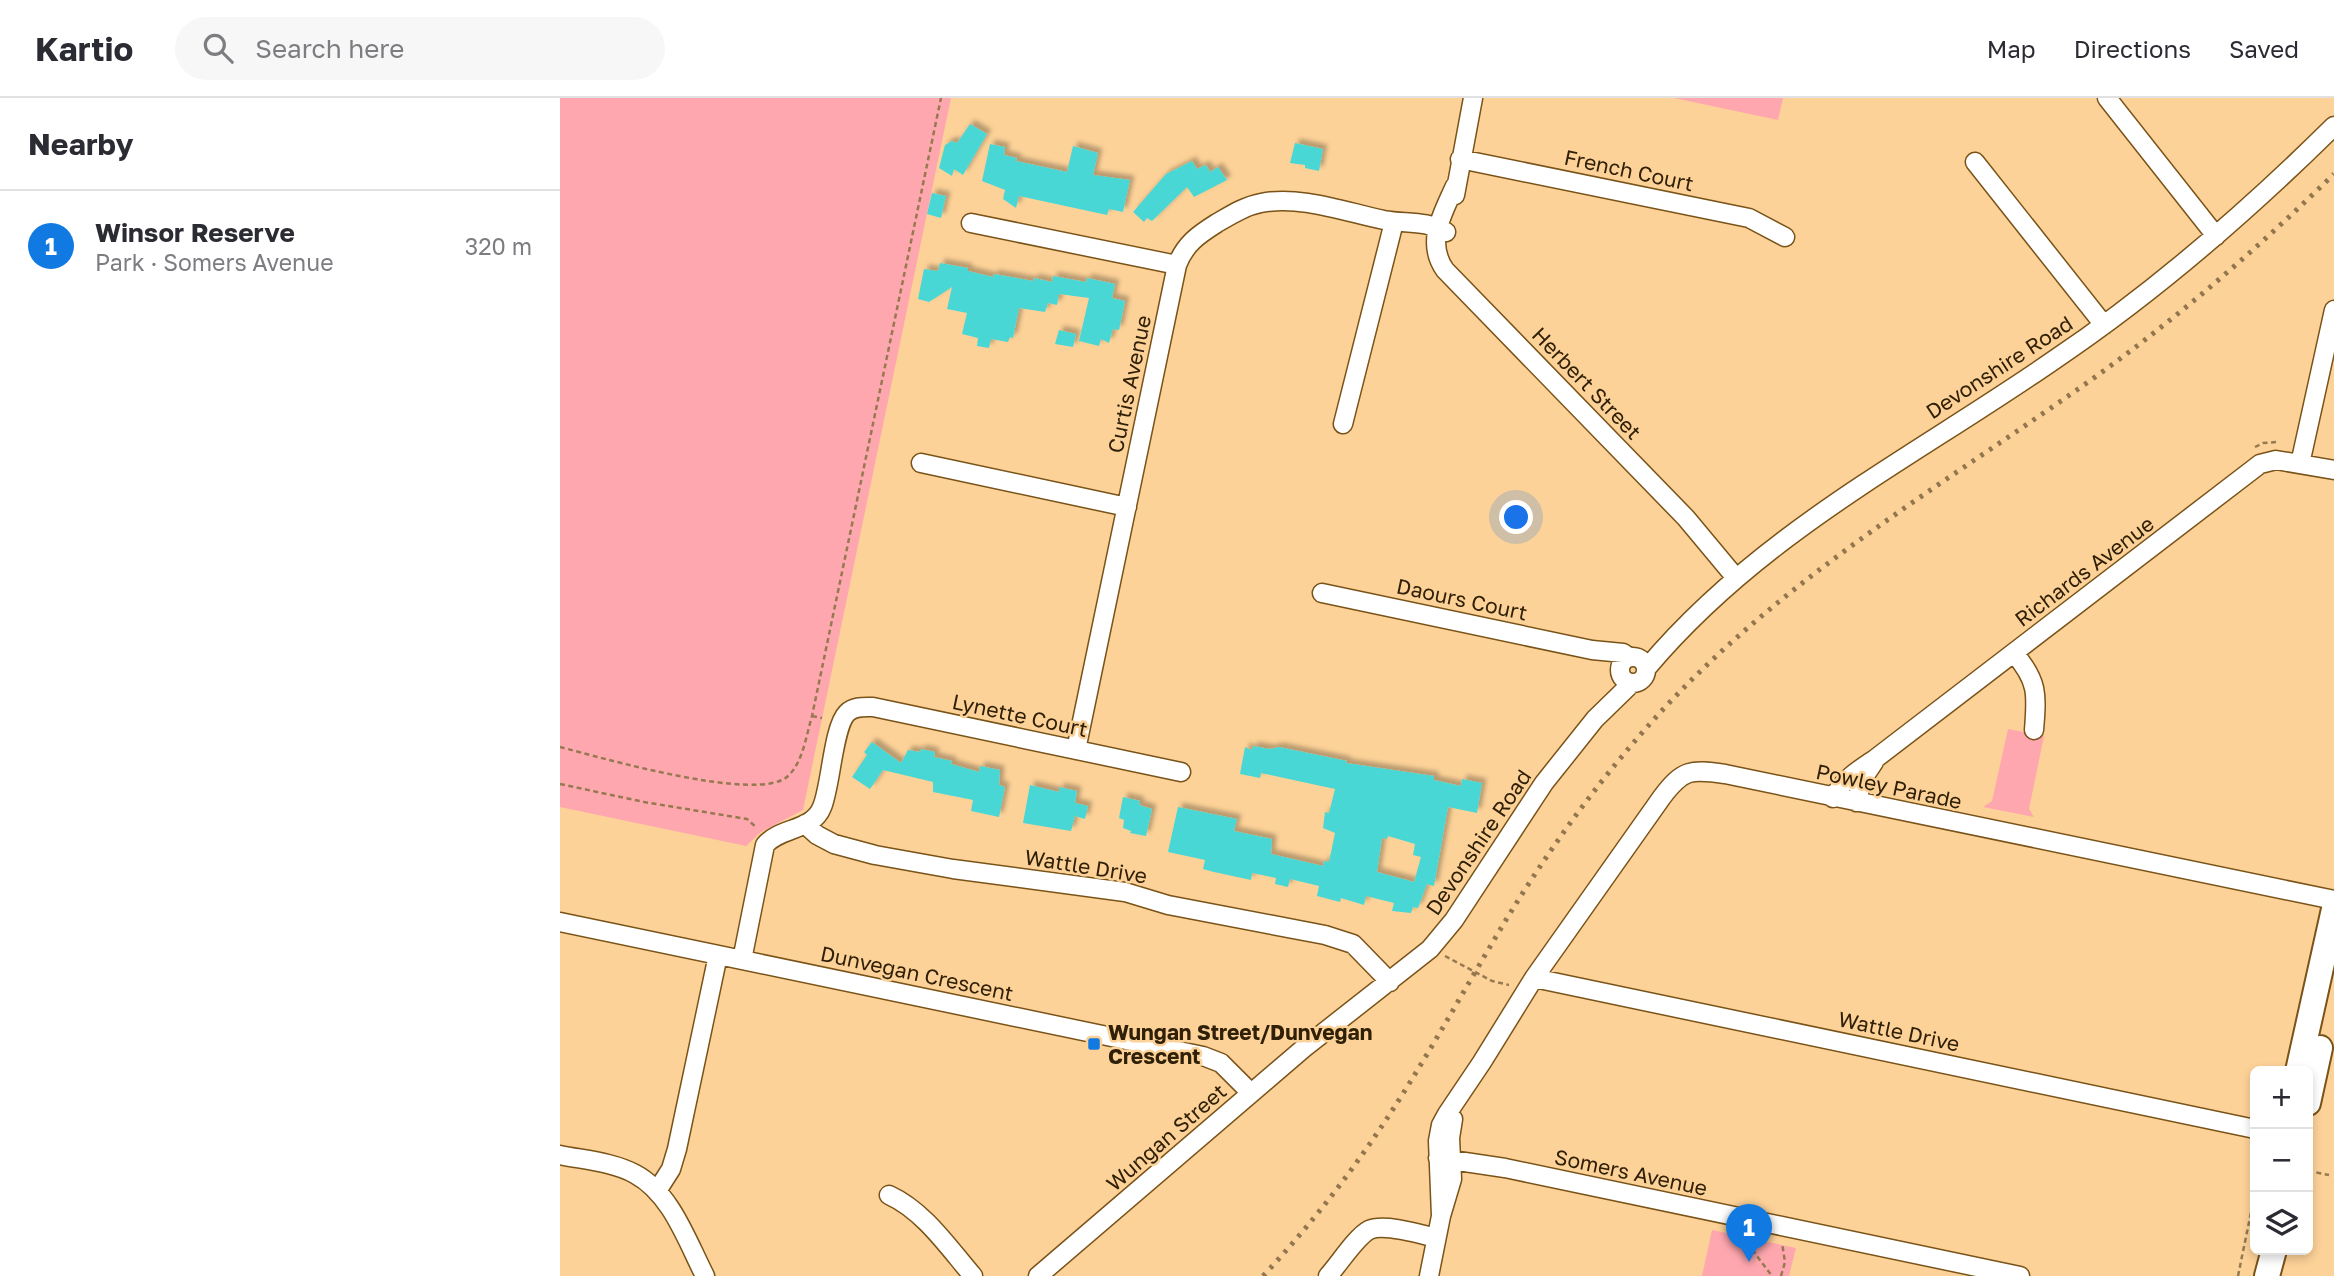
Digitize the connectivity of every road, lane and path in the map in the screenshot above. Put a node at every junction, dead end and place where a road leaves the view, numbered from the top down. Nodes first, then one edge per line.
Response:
1 (941, 98) edge
2 (1473, 98) edge
3 (2107, 98) edge
4 (2334, 126) edge
5 (1460, 159) junction
6 (1975, 162) dead end
7 (1394, 222) junction
8 (971, 223) dead end
9 (1439, 231) junction
10 (2216, 236) junction
11 (1786, 237) dead end
12 (1177, 265) junction
13 (2334, 310) edge
14 (2104, 325) junction
15 (1343, 424) dead end
16 (921, 463) dead end
17 (2300, 464) junction
18 (2334, 470) edge
19 (1127, 507) junction
20 (1741, 574) junction
21 (1322, 593) dead end
22 (2014, 653) junction
23 (1630, 668) junction
24 (811, 716) junction
25 (822, 718) dead end
26 (2034, 730) dead end
27 (560, 747) edge
28 (1076, 750) junction
29 (1875, 759) junction
30 (1181, 772) dead end
31 (560, 784) edge
32 (1833, 798) junction
33 (1856, 802) junction
34 (805, 824) junction
35 (769, 840) junction
36 (2334, 901) edge
37 (2334, 909) edge
38 (560, 922) edge
39 (1430, 949) junction
40 (718, 955) junction
41 (741, 960) junction
42 (1390, 982) junction
43 (1530, 984) junction
44 (2334, 986) edge
45 (2299, 1066) edge
46 (2313, 1080) edge
47 (1251, 1093) junction
48 (2250, 1128) edge
49 (560, 1155) edge
50 (1445, 1160) junction
51 (2313, 1172) edge
52 (2329, 1175) dead end
53 (657, 1191) junction
54 (889, 1195) dead end
55 (2250, 1217) edge
56 (1751, 1236) dead end
57 (1436, 1237) junction
58 (1772, 1241) dead end
59 (2264, 1255) edge
60 (2273, 1255) edge
61 (705, 1276) edge
62 (973, 1276) edge
63 (1038, 1276) edge
64 (1328, 1276) edge
65 (1429, 1276) edge
66 (1772, 1276) edge
67 (1781, 1276) edge
68 (2020, 1276) edge
69 (2238, 1276) edge
70 (2262, 1276) edge
71 (2267, 1276) edge

1 - 24 path
2 - 5 street
3 - 10 street
4 - 10 street, Devonshire Road
5 - 9 street
5 - 11 street, French Court
6 - 14 street
7 - 9 street, Curtis Avenue
7 - 12 street, Curtis Avenue
7 - 15 street
8 - 12 street
9 - 20 street, Herbert Street
10 - 14 street, Devonshire Road
12 - 19 street, Curtis Avenue
13 - 17 street
14 - 20 street, Devonshire Road
16 - 19 street
17 - 18 street, Richards Avenue
17 - 22 street, Richards Avenue
19 - 28 street, Curtis Avenue
20 - 23 street, Devonshire Road
21 - 23 street, Daours Court
22 - 26 street
22 - 29 street, Richards Avenue
23 - 39 street, Devonshire Road
24 - 25 path
24 - 27 path
28 - 30 street, Lynette Court
28 - 34 street, Lynette Court
29 - 32 street, Richards Avenue
29 - 33 street, Richards Avenue
31 - 35 path
32 - 33 street, Powley Parade
32 - 43 street, Powley Parade
33 - 36 street, Powley Parade
34 - 35 street
34 - 42 street, Wattle Drive
35 - 41 street
37 - 45 highway
38 - 40 street, Dunvegan Crescent
39 - 42 street, Devonshire Road
39 - 43 path
40 - 41 street, Dunvegan Crescent
40 - 53 street
41 - 47 street, Dunvegan Crescent
42 - 47 street, Wungan Street
43 - 48 street, Wattle Drive
43 - 50 street, Powley Parade
44 - 46 highway
47 - 63 street, Wungan Street
49 - 53 street
50 - 57 street, Powley Parade
50 - 68 street, Somers Avenue
51 - 52 path
53 - 61 street
54 - 62 street
55 - 69 path
56 - 66 path
57 - 64 street
57 - 65 street, Powley Parade
58 - 67 path
59 - 70 highway
60 - 71 highway

